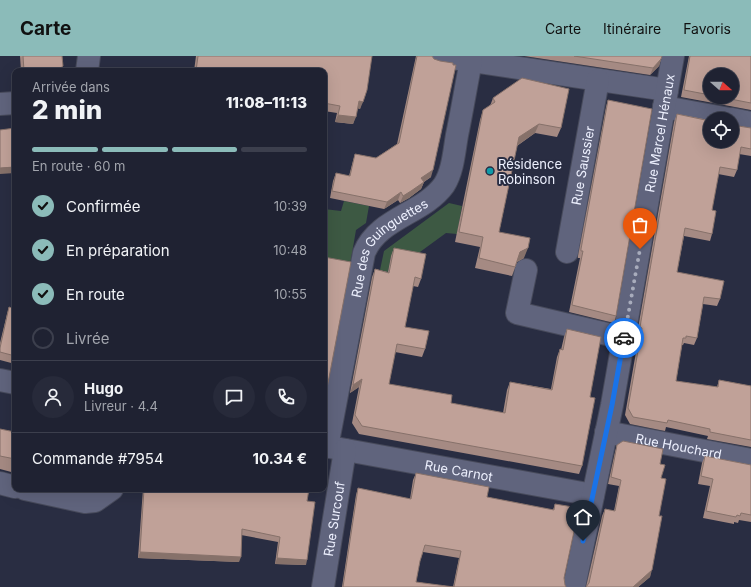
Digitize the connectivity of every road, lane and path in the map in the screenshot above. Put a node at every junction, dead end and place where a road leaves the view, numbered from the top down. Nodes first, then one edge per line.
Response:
1 (89, 56) edge
2 (439, 56) edge
3 (673, 56) edge
4 (471, 61) junction
5 (87, 68) edge
6 (598, 80) junction
7 (666, 98) junction
8 (12, 103) edge
9 (0, 104) edge
10 (709, 112) edge
11 (739, 121) edge
12 (751, 123) edge
13 (568, 252) dead end
14 (526, 270) dead end
15 (624, 338) junction
16 (0, 380) edge
17 (12, 383) edge
18 (606, 432) junction
19 (332, 448) edge
20 (751, 460) edge
21 (0, 484) edge
22 (12, 486) edge
23 (39, 492) edge
24 (108, 492) edge
25 (593, 495) junction
26 (323, 587) edge
27 (574, 587) edge

1 - 5 street
2 - 4 street
3 - 7 street, Rue Marcel Hénaux
4 - 6 street
4 - 19 street, Rue des Guinguettes
6 - 7 street
6 - 13 street, Rue Saussier
7 - 10 street
7 - 15 street, Rue Marcel Hénaux
8 - 9 street
11 - 12 street
14 - 15 street
15 - 18 street, Rue Marcel Hénaux
16 - 17 street
18 - 20 street, Rue Houchard
18 - 25 street, Rue Marcel Hénaux
19 - 25 street, Rue Carnot
19 - 26 street, Rue Surcouf
21 - 22 street
23 - 24 street
25 - 27 street, Rue Marcel Hénaux

